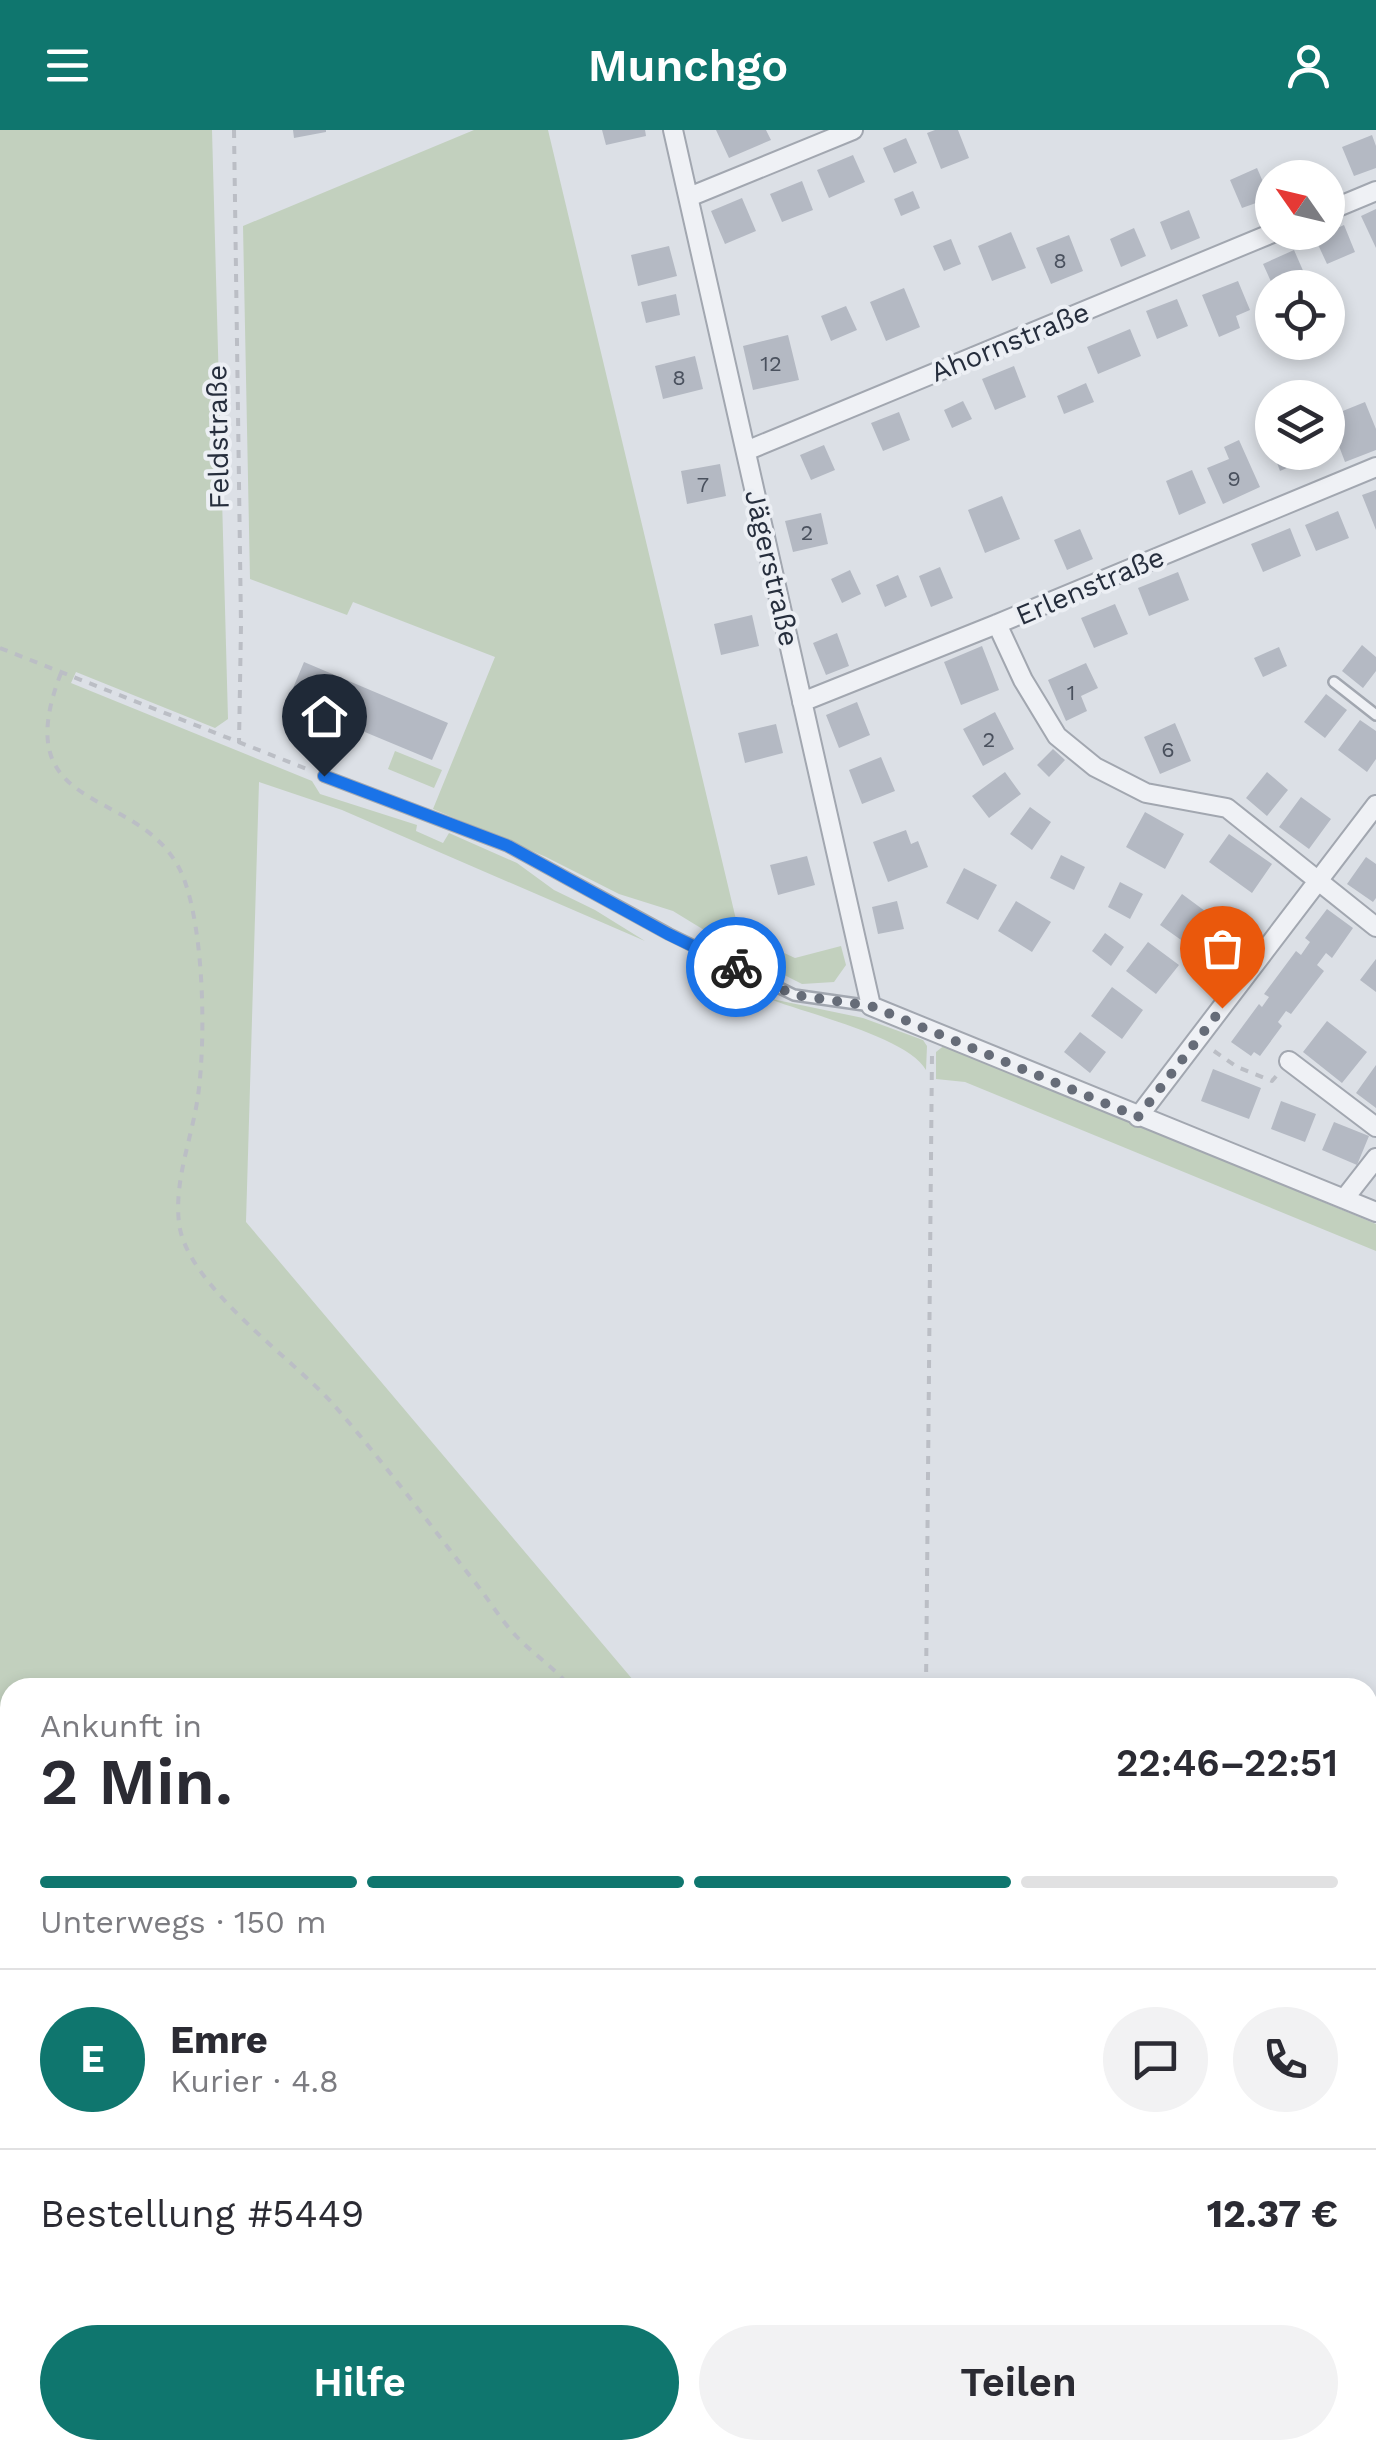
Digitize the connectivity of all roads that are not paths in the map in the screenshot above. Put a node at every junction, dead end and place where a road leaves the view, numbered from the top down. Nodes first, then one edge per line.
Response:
1 (673, 130) edge
2 (853, 130) edge
3 (1376, 190) edge
4 (689, 197) junction
5 (1345, 204) edge
6 (1255, 240) edge
7 (746, 451) junction
8 (1376, 467) edge
9 (997, 624) junction
10 (1334, 682) dead end
11 (802, 702) junction
12 (1376, 716) edge
13 (324, 776) road end
14 (1376, 805) edge
15 (1317, 881) junction
16 (1376, 927) edge
17 (871, 1006) junction
18 (1288, 1060) road end
19 (1138, 1117) junction
20 (1376, 1127) edge
21 (1376, 1158) edge
22 (1344, 1199) junction
23 (1376, 1212) edge

1 - 4 street, Jägerstraße
2 - 4 street
3 - 5 street
4 - 7 street, Jägerstraße
6 - 7 street, Ahornstraße
7 - 11 street, Jägerstraße
8 - 9 street, Erlenstraße
9 - 11 street, Erlenstraße
9 - 15 street
10 - 12 lane
11 - 17 street, Jägerstraße
13 - 17 lane
14 - 15 street
15 - 16 street
15 - 19 street
17 - 19 street
18 - 20 street
19 - 22 street
21 - 22 street
22 - 23 street

